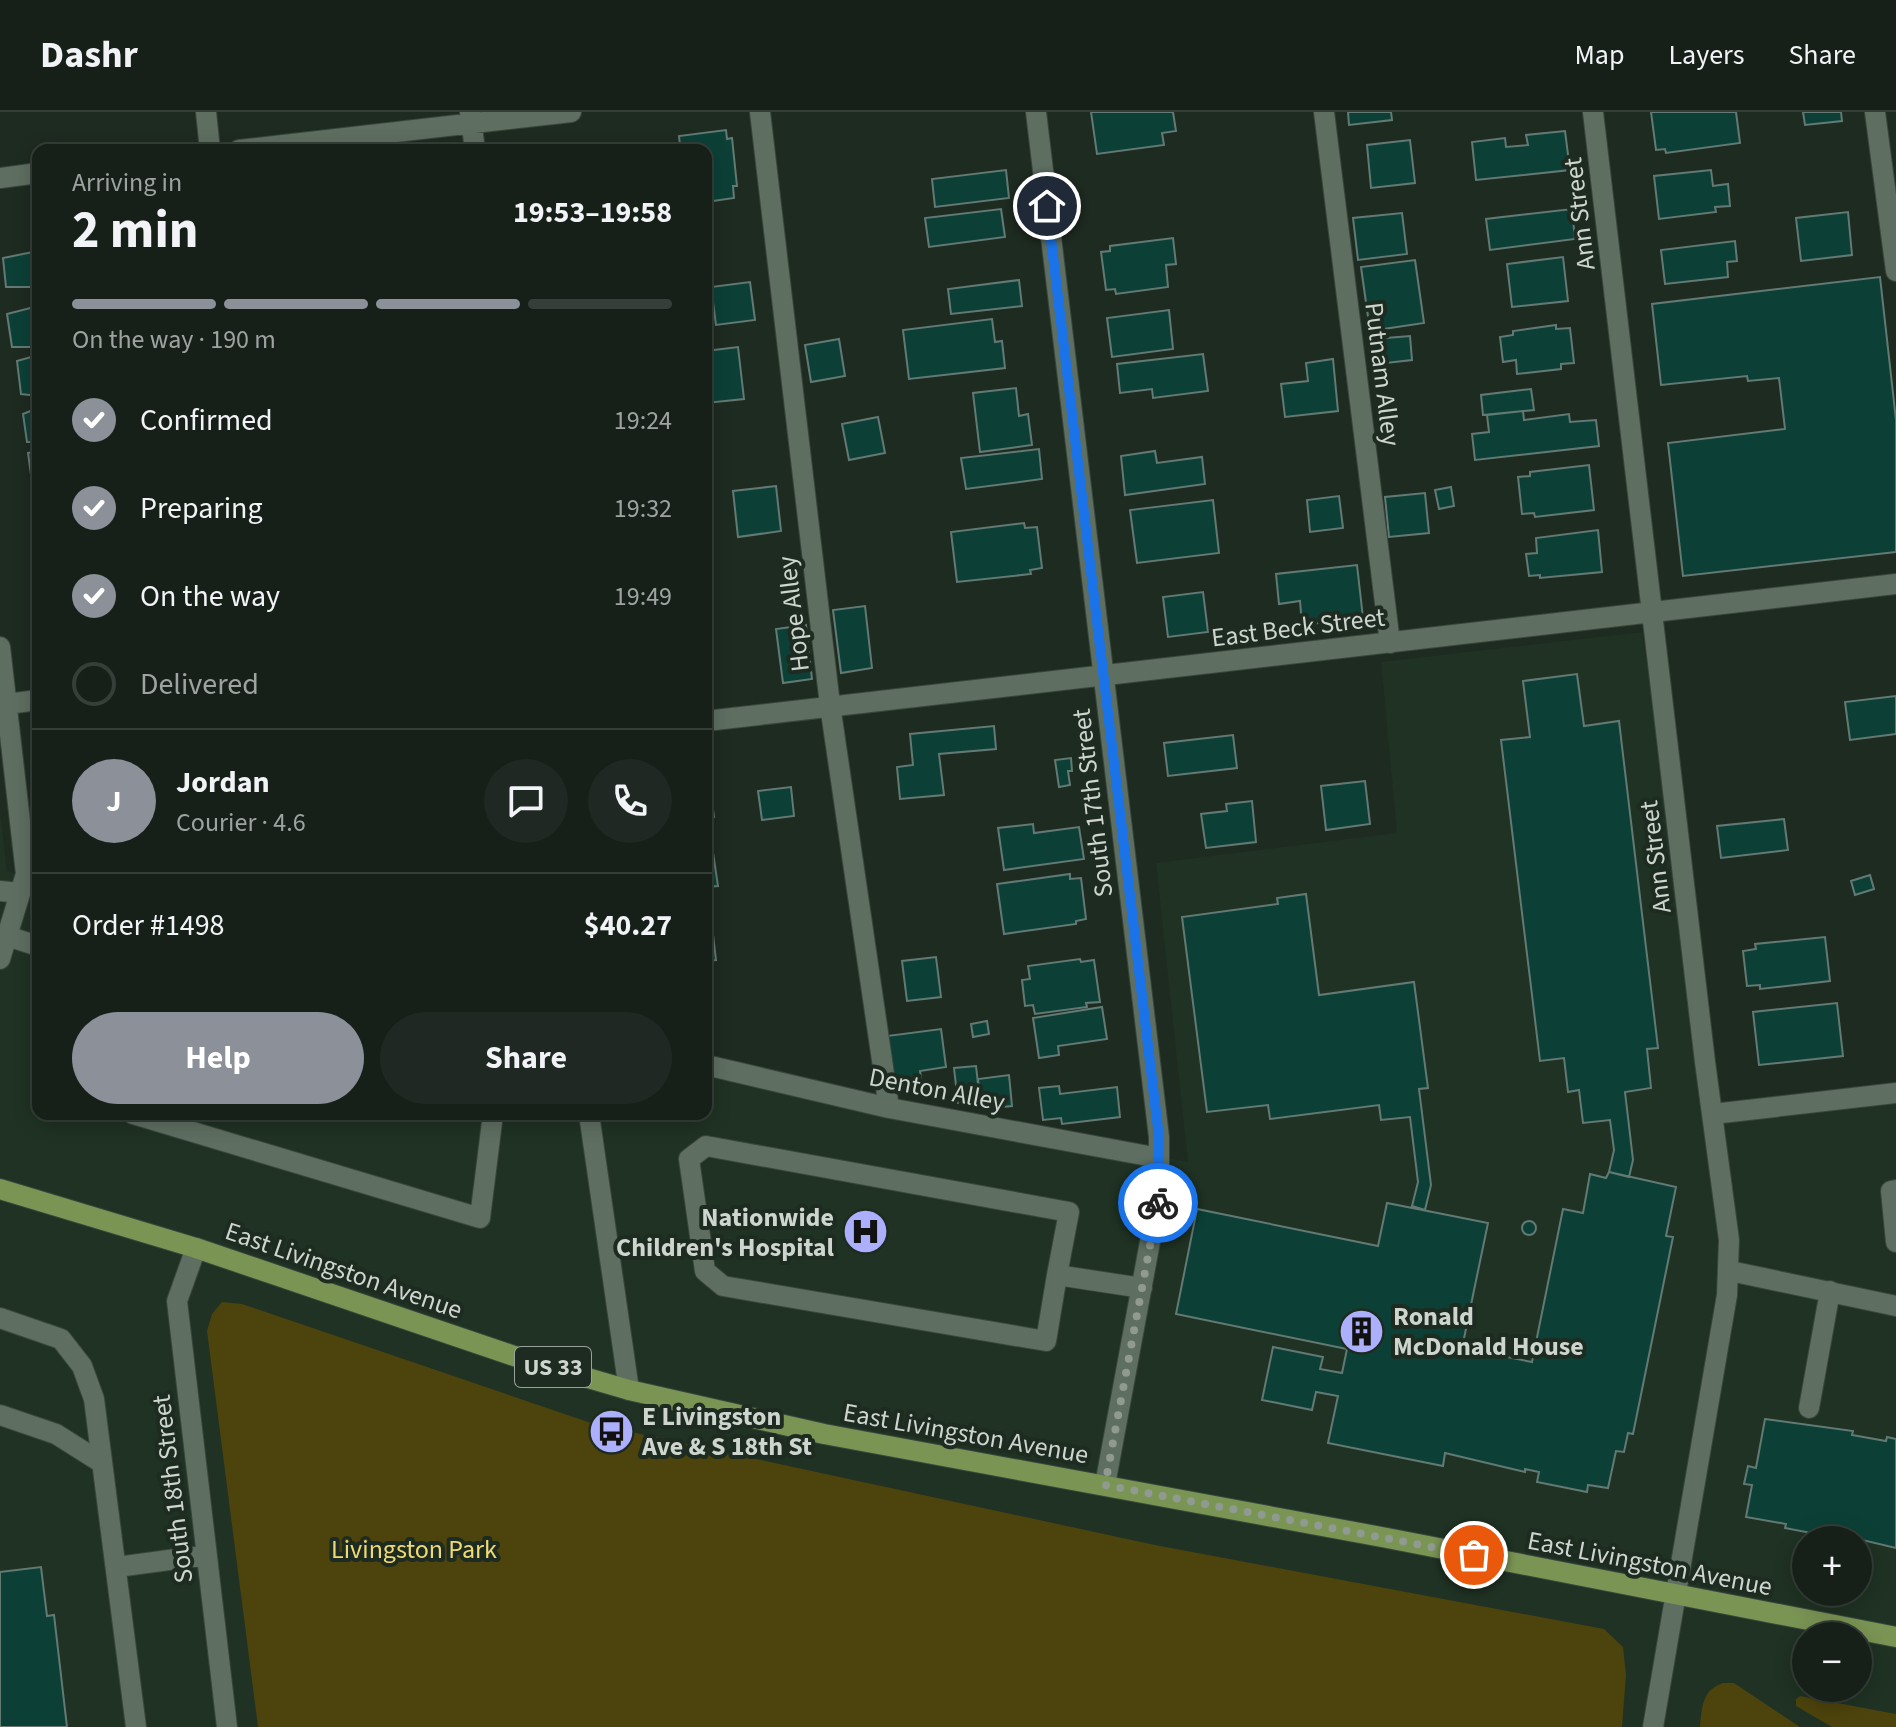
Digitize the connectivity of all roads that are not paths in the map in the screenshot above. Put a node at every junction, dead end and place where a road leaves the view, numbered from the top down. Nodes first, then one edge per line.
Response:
1 (206, 112) edge
2 (571, 112) edge
3 (760, 112) edge
4 (1036, 112) edge
5 (1324, 112) edge
6 (1593, 112) edge
7 (1875, 112) edge
8 (471, 118) edge
9 (209, 144) edge
10 (282, 144) edge
11 (474, 144) edge
12 (32, 174) edge
13 (0, 178) edge
14 (1896, 271) edge
15 (1896, 584) edge
16 (1652, 612) junction
17 (1390, 643) junction
18 (0, 647) edge
19 (1103, 676) junction
20 (32, 701) edge
21 (7, 704) junction
22 (830, 705) junction
23 (712, 720) edge
24 (21, 884) edge
25 (7, 936) junction
26 (32, 944) edge
27 (0, 959) edge
28 (712, 1066) edge
29 (1896, 1093) edge
30 (889, 1108) junction
31 (1713, 1114) junction
32 (153, 1120) edge
33 (492, 1120) edge
34 (585, 1120) edge
35 (1159, 1158) junction
36 (0, 1189) edge
37 (1896, 1190) edge
38 (1896, 1242) edge
39 (196, 1248) junction
40 (1730, 1271) junction
41 (1057, 1275) junction
42 (1142, 1288) junction
43 (1830, 1291) junction
44 (1896, 1306) edge
45 (0, 1318) edge
46 (629, 1390) junction
47 (1809, 1408) dead end
48 (0, 1415) edge
49 (102, 1463) junction
50 (1105, 1485) junction
51 (206, 1555) junction
52 (117, 1567) junction
53 (1675, 1594) junction
54 (1896, 1637) edge
55 (136, 1727) edge
56 (227, 1727) edge
57 (1653, 1727) edge

1 - 9 street
2 - 8 street
3 - 22 street, Hope Alley
4 - 19 street, South 17th Street
5 - 17 street, Putnam Alley
6 - 16 street, Ann Street
7 - 14 street
8 - 10 street
8 - 11 street
12 - 13 street
15 - 16 street, East Beck Street
16 - 17 street, East Beck Street
16 - 31 street, Ann Street
17 - 19 street, East Beck Street
18 - 21 street
19 - 22 street, East Beck Street
19 - 35 street, South 17th Street
20 - 21 street
21 - 24 street
22 - 23 street, East Beck Street
22 - 30 street, Hope Alley
24 - 25 street
25 - 26 street
25 - 27 street
28 - 30 street, Denton Alley
29 - 31 street
30 - 35 street, Denton Alley
31 - 40 street, Ann Street
32 - 33 street
34 - 46 street
35 - 42 street, South 17th Street
36 - 39 main road, East Livingston Avenue / US 33
37 - 38 street
39 - 46 main road, East Livingston Avenue / US 33
39 - 51 street, South 18th Street
40 - 43 street
40 - 53 street, Ann Street
41 - 41 street
41 - 42 street
42 - 50 street, South 17th Street
43 - 44 street
43 - 47 street
45 - 49 street
46 - 50 main road, East Livingston Avenue / US 33
48 - 49 street
49 - 52 street
50 - 53 main road, East Livingston Avenue / US 33
51 - 52 street
51 - 56 street, South 18th Street
52 - 55 street
53 - 54 main road, East Livingston Avenue / US 33
53 - 57 street, Ann Street

